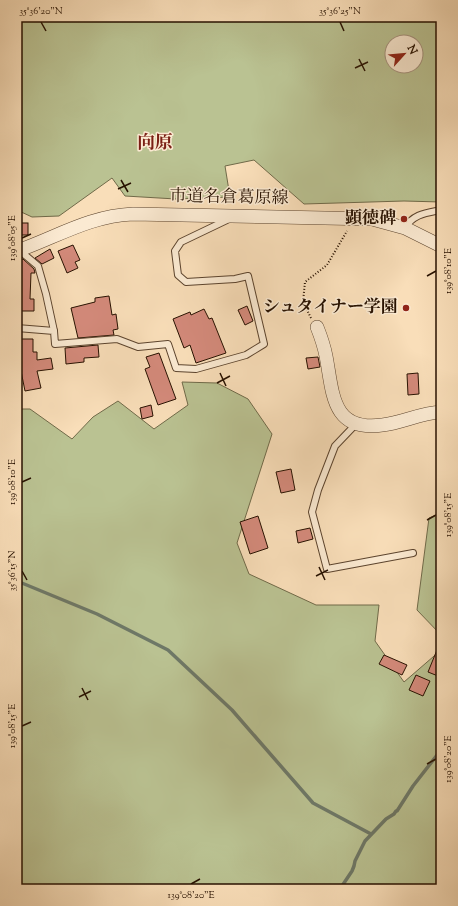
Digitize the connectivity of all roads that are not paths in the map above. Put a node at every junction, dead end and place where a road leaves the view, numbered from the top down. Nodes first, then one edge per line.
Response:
1 (441, 210) edge
2 (236, 216) junction
3 (405, 228) junction
4 (441, 246) edge
5 (18, 250) edge
6 (317, 327) road end
7 (17, 328) edge
8 (54, 331) junction
9 (441, 412) edge
10 (356, 424) junction
11 (412, 553) dead end

1 - 3 lane
2 - 3 street, 市道名倉葛原線
2 - 5 street, 市道名倉葛原線
2 - 8 lane
3 - 4 street, 市道名倉葛原線
5 - 8 lane
6 - 10 street
7 - 8 lane
9 - 10 street
10 - 11 lane

